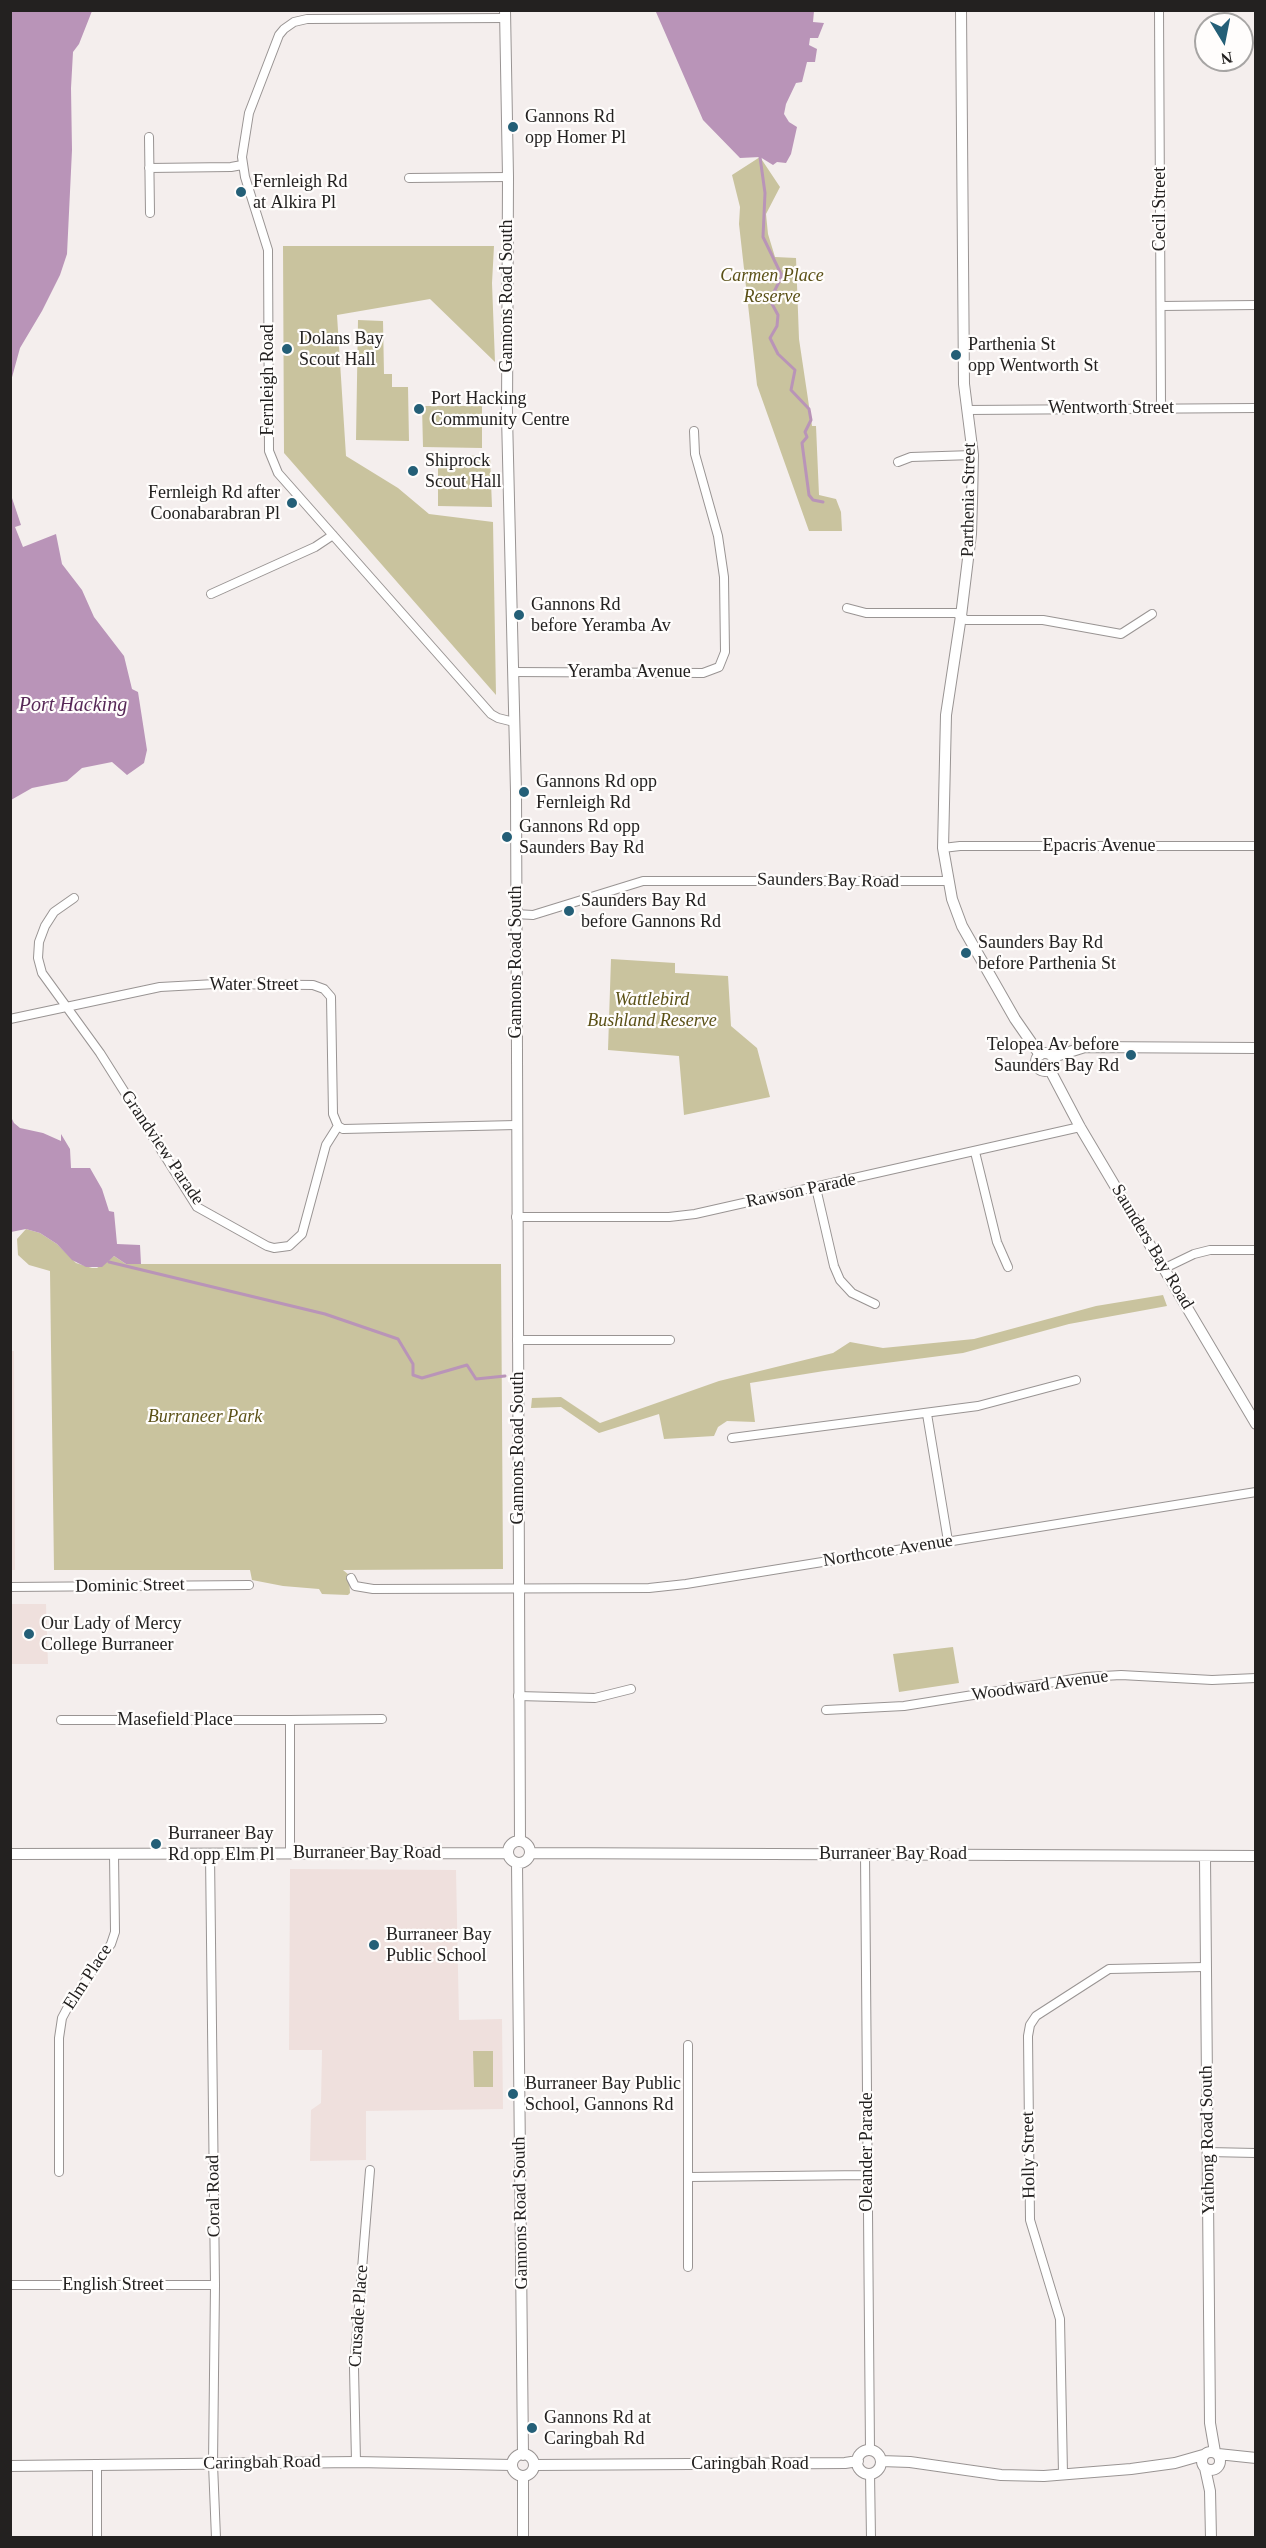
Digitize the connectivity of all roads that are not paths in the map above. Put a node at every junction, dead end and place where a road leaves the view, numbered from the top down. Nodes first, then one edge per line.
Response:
1 (961, 10) edge
2 (1159, 10) edge
3 (505, 14) edge
4 (149, 137) dead end
5 (242, 165) junction
6 (149, 168) junction
7 (409, 177) dead end
8 (508, 177) junction
9 (150, 213) dead end
10 (1256, 305) edge
11 (1161, 306) junction
12 (1161, 407) junction
13 (1256, 408) edge
14 (967, 410) junction
15 (694, 431) dead end
16 (973, 455) junction
17 (898, 462) dead end
18 (333, 535) junction
19 (211, 594) dead end
20 (847, 608) dead end
21 (1152, 614) dead end
22 (961, 616) junction
23 (513, 672) junction
24 (514, 722) junction
25 (1256, 846) edge
26 (943, 848) junction
27 (948, 881) junction
28 (74, 898) dead end
29 (515, 914) junction
30 (69, 1008) junction
31 (10, 1019) edge
32 (1256, 1048) edge
33 (1040, 1055) junction
34 (1053, 1057) junction
35 (1050, 1070) junction
36 (516, 1125) junction
37 (338, 1126) junction
38 (1080, 1126) junction
39 (975, 1152) junction
40 (816, 1188) junction
41 (516, 1217) junction
42 (1256, 1250) edge
43 (1008, 1267) dead end
44 (1165, 1268) junction
45 (875, 1304) dead end
46 (517, 1340) junction
47 (670, 1340) dead end
48 (1076, 1380) dead end
49 (927, 1414) junction
50 (1256, 1424) edge
51 (732, 1438) dead end
52 (1256, 1492) edge
53 (948, 1541) junction
54 (249, 1585) dead end
55 (353, 1586) dead end
56 (10, 1587) edge
57 (519, 1589) junction
58 (1256, 1678) edge
59 (631, 1689) dead end
60 (518, 1696) junction
61 (826, 1710) dead end
62 (382, 1719) dead end
63 (61, 1720) dead end
64 (290, 1720) junction
65 (520, 1841) junction
66 (508, 1853) junction
67 (530, 1853) junction
68 (10, 1854) edge
69 (114, 1854) junction
70 (210, 1854) junction
71 (290, 1854) junction
72 (866, 1854) junction
73 (1256, 1856) edge
74 (1205, 1857) junction
75 (518, 1863) junction
76 (1205, 1967) junction
77 (688, 2045) dead end
78 (1208, 2152) junction
79 (1256, 2153) edge
80 (370, 2170) dead end
81 (59, 2172) dead end
82 (867, 2175) junction
83 (689, 2177) junction
84 (688, 2267) dead end
85 (10, 2285) edge
86 (215, 2285) junction
87 (870, 2450) junction
88 (523, 2455) junction
89 (1251, 2458) edge
90 (1211, 2460) junction
91 (858, 2461) junction
92 (356, 2462) junction
93 (881, 2462) junction
94 (98, 2464) junction
95 (213, 2464) junction
96 (534, 2464) junction
97 (513, 2465) junction
98 (10, 2466) edge
99 (870, 2473) junction
100 (1063, 2474) junction
101 (523, 2476) junction
102 (97, 2538) edge
103 (216, 2538) edge
104 (523, 2538) edge
105 (871, 2538) edge
106 (1211, 2538) edge

1 - 14 street, Parthenia Street
2 - 11 street, Cecil Street
3 - 5 street, Fernleigh Road
3 - 8 street, Gannons Road South
4 - 6 street
5 - 6 street
5 - 18 street, Fernleigh Road
6 - 9 street
7 - 8 street
8 - 23 street, Gannons Road South
10 - 11 street
11 - 12 street, Cecil Street
12 - 13 street, Wentworth Street
12 - 14 street, Wentworth Street
14 - 16 street, Parthenia Street
15 - 23 street, Yeramba Avenue
16 - 17 street
16 - 22 street, Parthenia Street
18 - 19 street
18 - 24 street, Fernleigh Road
20 - 22 street
21 - 22 street
22 - 26 street, Parthenia Street
23 - 24 street, Gannons Road South
24 - 29 street, Gannons Road South
25 - 26 street, Epacris Avenue
26 - 27 street, Parthenia Street
27 - 29 street, Saunders Bay Road
27 - 33 street
28 - 30 street, Grandview Parade
29 - 36 street, Gannons Road South
30 - 31 street, Water Street
30 - 37 street, Water Street
30 - 37 street, Grandview Parade
32 - 34 street
33 - 34 street
33 - 35 street
34 - 35 street
35 - 38 street, Saunders Bay Road
36 - 37 street
36 - 41 street, Gannons Road South
38 - 39 street, Rawson Parade
38 - 44 street, Saunders Bay Road
39 - 40 street, Rawson Parade
39 - 43 street
40 - 41 street, Rawson Parade
40 - 45 street
41 - 46 street, Gannons Road South
42 - 44 street
44 - 50 street, Saunders Bay Road
46 - 47 street
46 - 57 street, Gannons Road South
48 - 49 street
49 - 51 street
49 - 53 street
52 - 53 street, Northcote Avenue
53 - 57 street, Northcote Avenue
54 - 56 street, Dominic Street
55 - 57 street
57 - 60 street, Gannons Road South
58 - 61 street, Woodward Avenue
59 - 60 street
60 - 65 street, Gannons Road South
62 - 64 street, Masefield Place
63 - 64 street, Masefield Place
64 - 71 street
65 - 66 street
65 - 67 street
66 - 71 street, Burraneer Bay Road
66 - 75 street
67 - 72 street, Burraneer Bay Road
67 - 75 street
68 - 69 street, Burraneer Bay Road
69 - 70 street, Burraneer Bay Road
69 - 81 street, Elm Place
70 - 71 street, Burraneer Bay Road
70 - 86 street, Coral Road
72 - 74 street, Burraneer Bay Road
72 - 82 street, Oleander Parade
73 - 74 street, Burraneer Bay Road
74 - 76 street, Yathong Road South
75 - 88 street, Gannons Road South
76 - 78 street, Yathong Road South
76 - 100 street, Holly Street
77 - 83 street
78 - 79 street
78 - 90 street, Yathong Road South
80 - 92 street, Crusade Place
82 - 83 street
82 - 87 street, Oleander Parade
83 - 84 street
85 - 86 street, English Street
86 - 95 street, Coral Road
87 - 91 street
87 - 93 street
88 - 96 street
88 - 97 street
89 - 90 street
90 - 100 street
90 - 106 street, Yathong Road South
91 - 96 street, Caringbah Road
91 - 99 street
92 - 95 street, Caringbah Road
92 - 97 street, Caringbah Road
93 - 99 street
93 - 100 street
94 - 95 street, Caringbah Road
94 - 98 street, Caringbah Road
94 - 102 street
95 - 103 street, Coral Road
96 - 101 street
97 - 101 street
99 - 105 street
101 - 104 street

